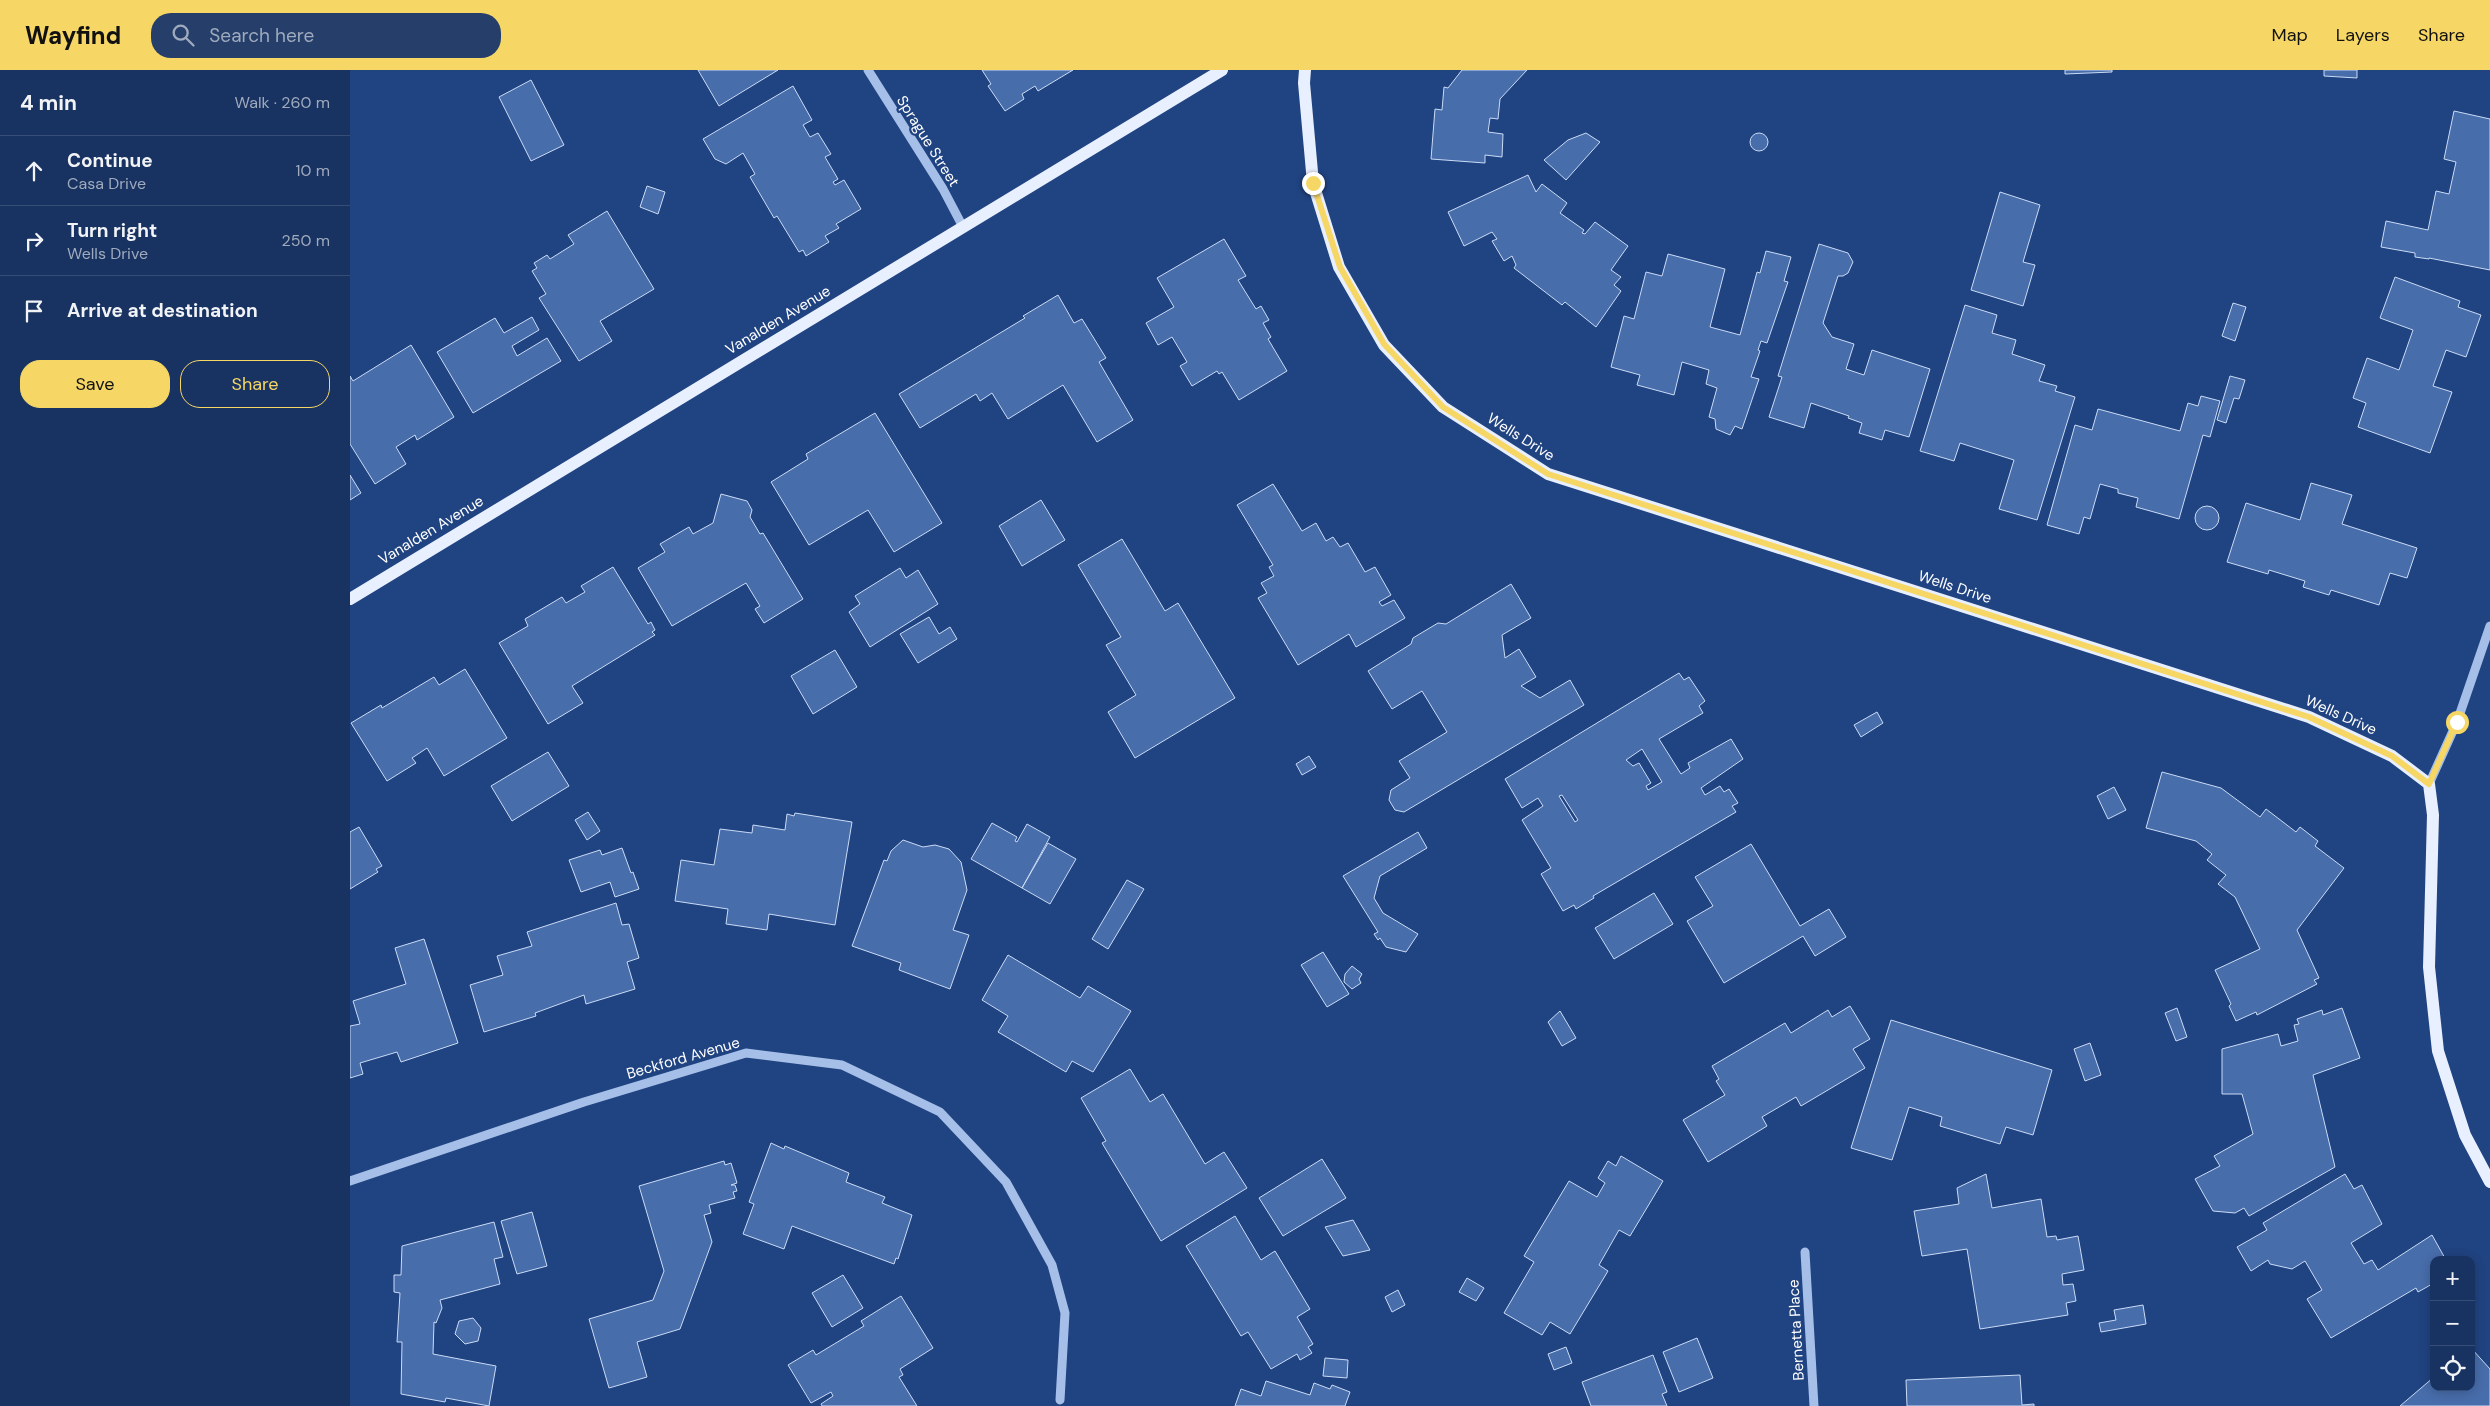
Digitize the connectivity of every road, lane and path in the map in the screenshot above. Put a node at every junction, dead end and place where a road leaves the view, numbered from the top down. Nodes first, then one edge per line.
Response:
1 (868, 70) edge
2 (1222, 70) edge
3 (1305, 70) edge
4 (963, 226) junction
5 (350, 599) edge
6 (2490, 626) edge
7 (2429, 784) junction
8 (350, 1181) edge
9 (2490, 1182) edge
10 (1805, 1252) dead end
11 (1060, 1400) dead end
12 (1814, 1406) edge

1 - 4 street, Sprague Street
2 - 4 main road, Vanalden Avenue
3 - 7 main road, Wells Drive
4 - 5 main road, Vanalden Avenue
6 - 7 street
7 - 9 main road
8 - 11 street, Beckford Avenue
10 - 12 street, Bernetta Place

